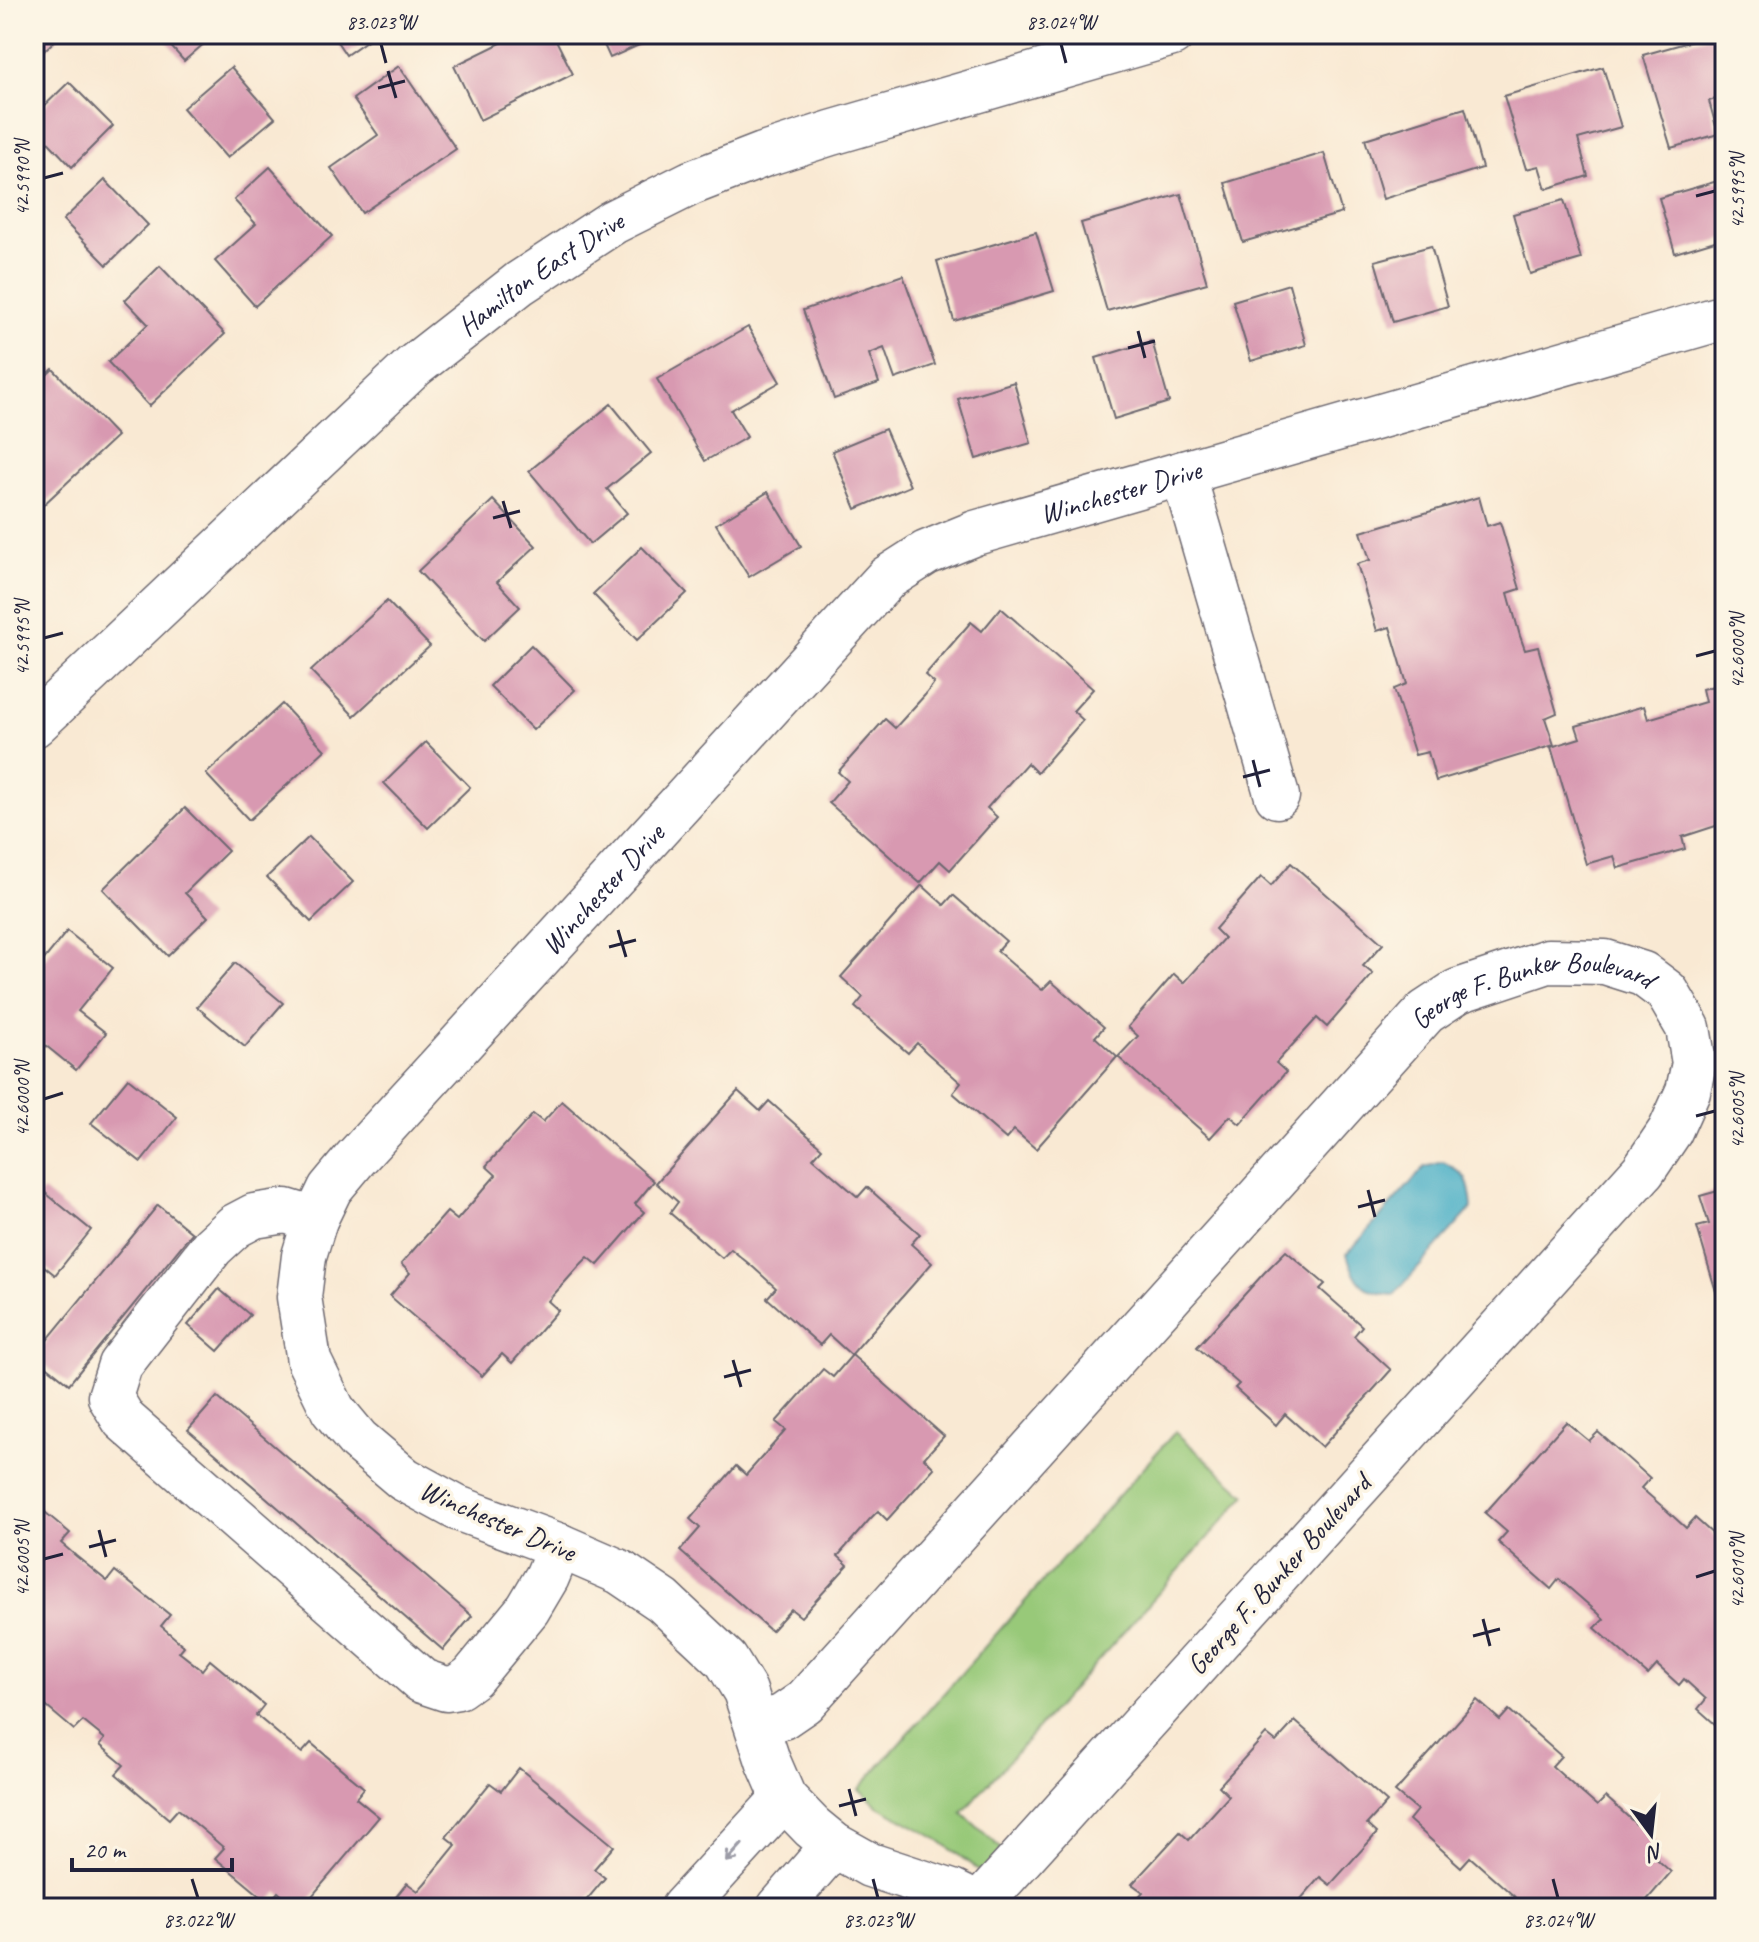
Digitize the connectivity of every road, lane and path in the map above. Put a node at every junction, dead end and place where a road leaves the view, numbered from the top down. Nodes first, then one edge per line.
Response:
1 (1172, 34) edge
2 (1725, 317) edge
3 (1183, 473) junction
4 (34, 725) edge
5 (1277, 796) dead end
6 (315, 1220) junction
7 (560, 1546) junction
8 (757, 1724) junction
9 (810, 1823) junction
10 (980, 1906) edge
11 (683, 1908) edge
12 (779, 1908) edge

1 - 4 street, Hamilton East Drive
2 - 3 street, Winchester Drive
3 - 5 street
3 - 6 street, Winchester Drive
6 - 7 street, Winchester Drive
6 - 7 street
7 - 8 street, Winchester Drive
8 - 9 street, Winchester Drive
8 - 10 street, George F. Bunker Boulevard
9 - 10 street
9 -> 11 street
9 - 12 street

